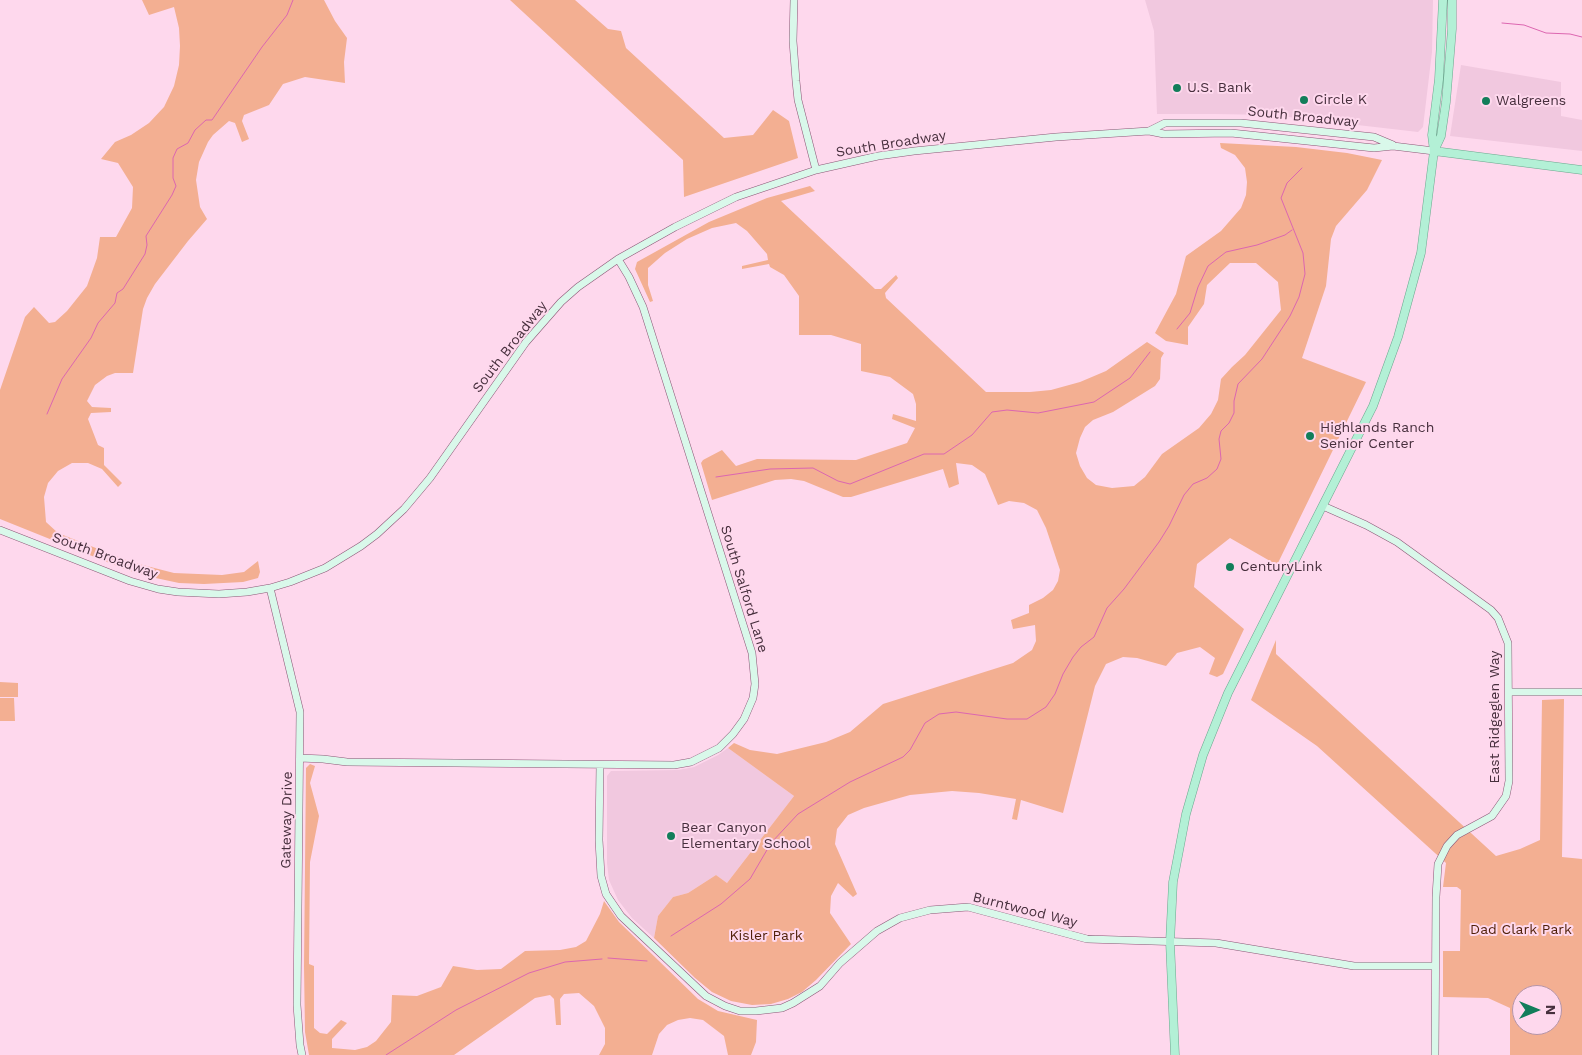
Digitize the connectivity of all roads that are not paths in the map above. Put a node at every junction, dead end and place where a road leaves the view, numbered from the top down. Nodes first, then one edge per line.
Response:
1 (794, 0) edge
2 (1443, 0) edge
3 (1452, 0) edge
4 (1149, 131) junction
5 (1393, 146) junction
6 (1434, 151) junction
7 (816, 170) junction
8 (1582, 170) edge
9 (618, 259) junction
10 (1323, 506) junction
11 (0, 530) edge
12 (270, 588) junction
13 (1510, 692) junction
14 (1582, 692) edge
15 (300, 758) junction
16 (600, 765) junction
17 (1170, 942) junction
18 (1435, 966) junction
19 (302, 1055) edge
20 (1175, 1055) edge
21 (1434, 1055) edge

1 - 7 street
2 - 6 main road
3 - 6 main road
4 - 5 street, South Broadway
4 - 5 street, South Broadway
4 - 7 street, South Broadway
5 - 6 street, South Broadway
6 - 8 main road, South Broadway
6 - 10 main road
7 - 9 street, South Broadway
9 - 12 street, South Broadway
9 - 16 street, South Salford Lane
10 - 13 street, East Ridgeglen Way
10 - 17 main road
11 - 12 street, South Broadway
12 - 15 street, Gateway Drive
13 - 14 street
13 - 18 street, East Ridgeglen Way
15 - 16 street, South Salford Lane
15 - 19 street, Gateway Drive
16 - 17 street, Burntwood Way
17 - 18 street, Burntwood Way
17 - 20 main road
18 - 21 street, East Ridgeglen Way

